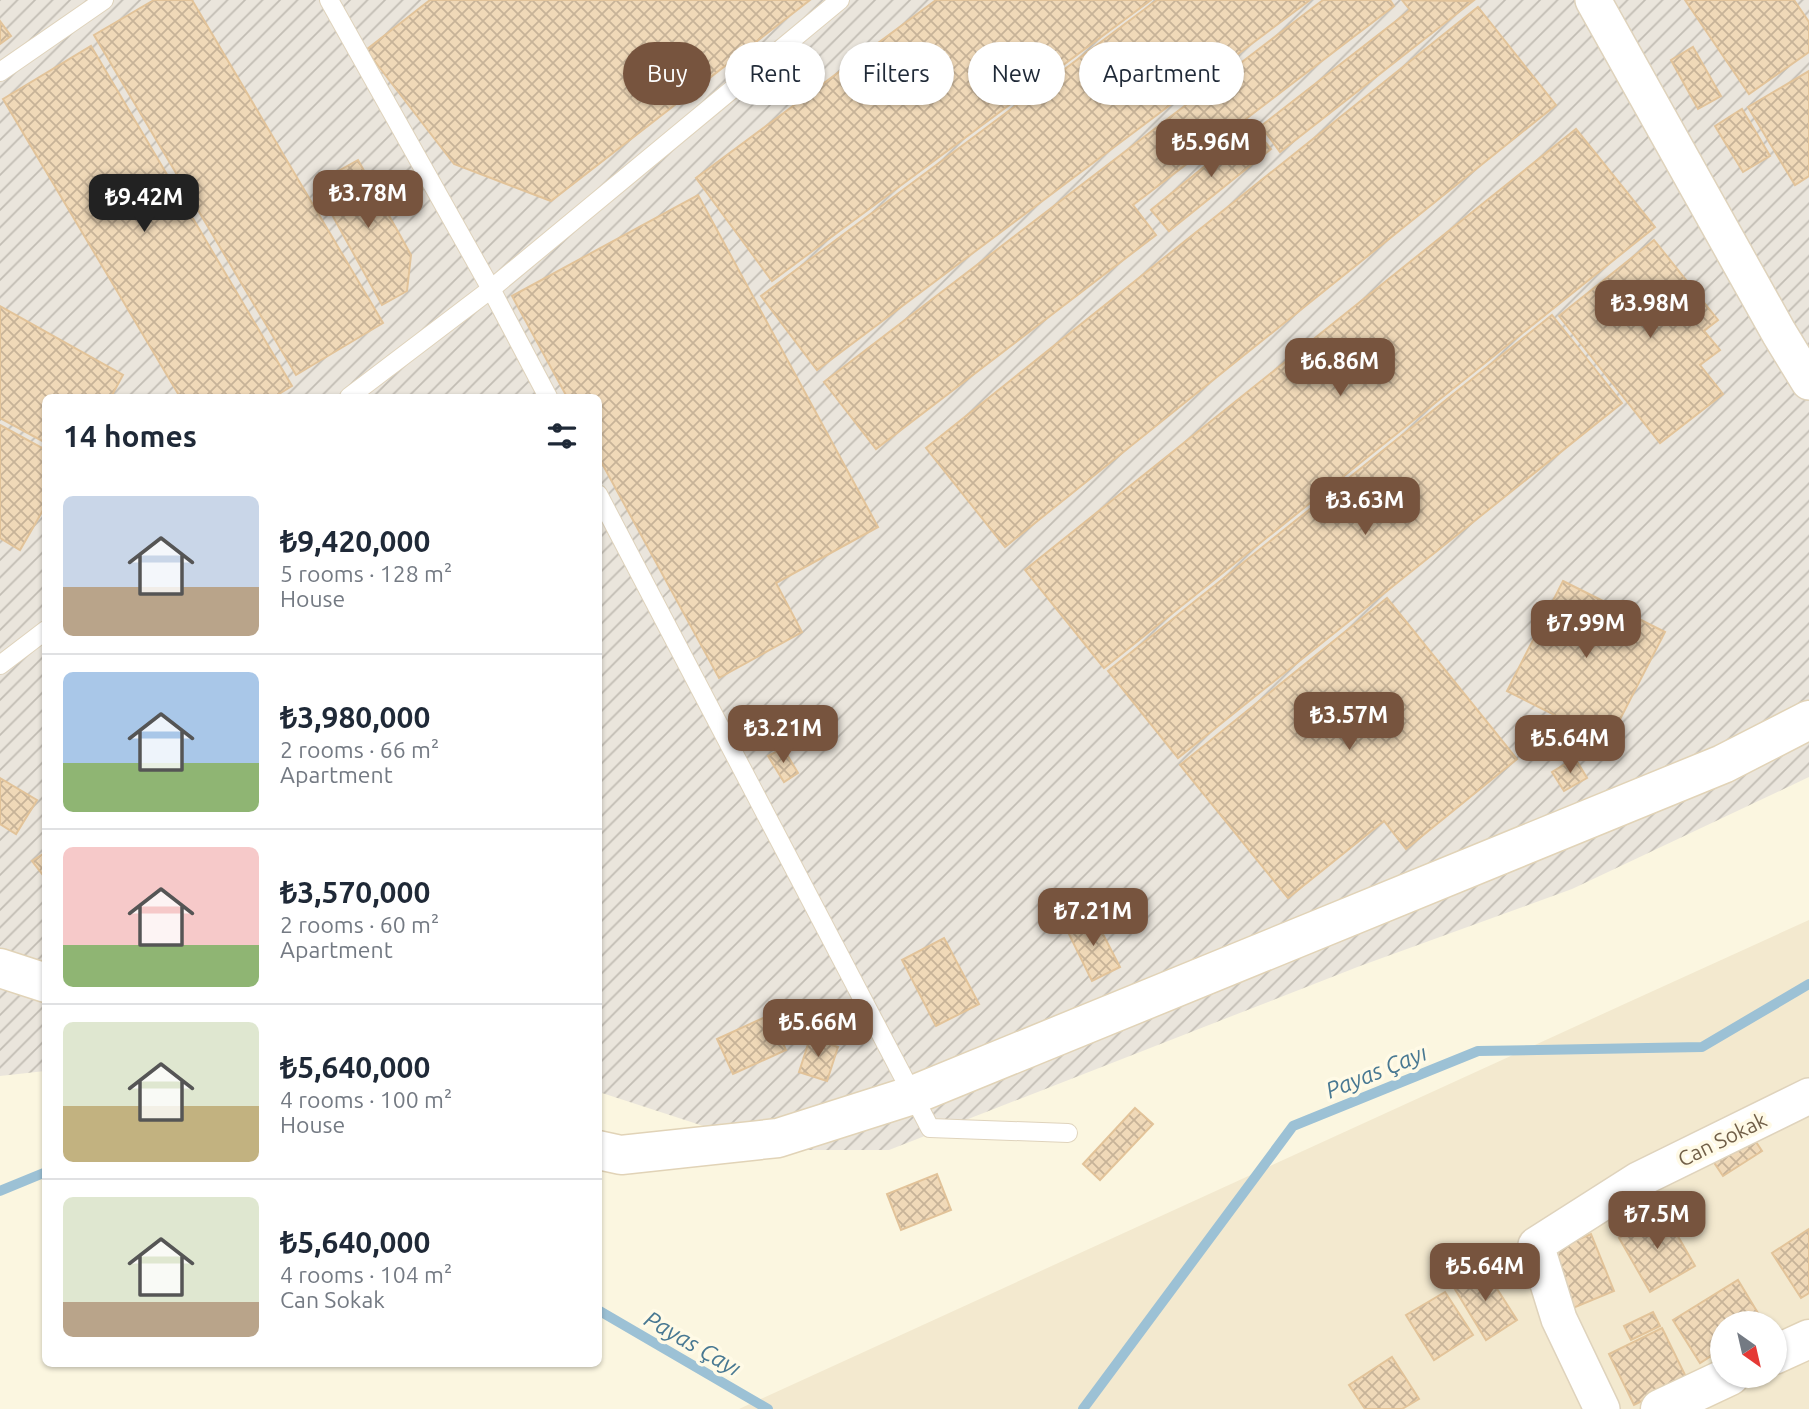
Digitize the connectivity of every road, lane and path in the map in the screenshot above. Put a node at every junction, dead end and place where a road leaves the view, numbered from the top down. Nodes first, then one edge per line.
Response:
1 (104, 0) edge
2 (329, 0) edge
3 (840, 0) edge
4 (1594, 0) edge
5 (0, 72) edge
6 (491, 289) junction
7 (1809, 382) edge
8 (353, 394) edge
9 (546, 394) edge
10 (602, 502) edge
11 (42, 633) edge
12 (0, 665) edge
13 (1809, 720) edge
14 (0, 968) edge
15 (42, 982) edge
16 (913, 1095) junction
17 (1809, 1096) edge
18 (1068, 1133) dead end
19 (602, 1151) edge
20 (1809, 1339) edge
21 (1787, 1348) edge
22 (1710, 1385) edge
23 (1602, 1409) edge
24 (1660, 1409) edge

1 - 5 lane
2 - 6 lane
3 - 6 lane
4 - 7 street
6 - 8 lane
6 - 9 lane
10 - 16 lane
11 - 12 lane
13 - 16 street
14 - 15 street
16 - 18 lane
16 - 19 street
17 - 23 street, Can Sokak
20 - 21 street
22 - 24 street

